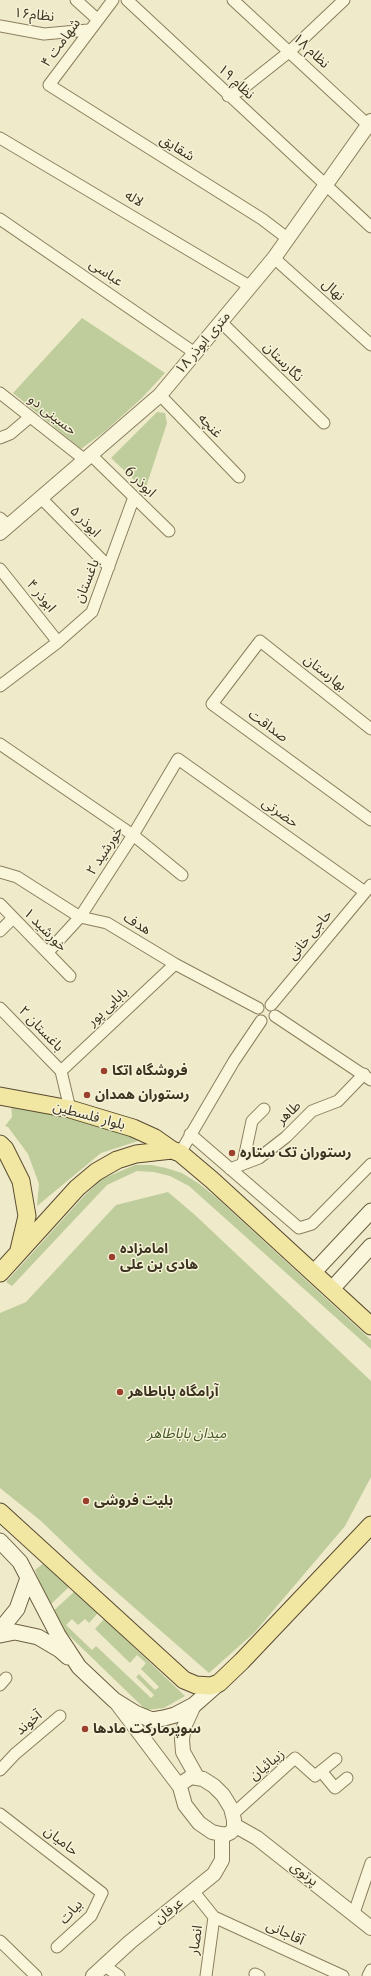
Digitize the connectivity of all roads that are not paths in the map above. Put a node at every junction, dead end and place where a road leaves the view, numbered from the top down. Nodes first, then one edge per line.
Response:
1 (76, 0) edge
2 (112, 0) edge
3 (127, 0) edge
4 (233, 0) edge
5 (344, 0) edge
6 (97, 19) junction
7 (0, 26) edge
8 (88, 30) junction
9 (289, 52) junction
10 (49, 85) joint
11 (228, 96) junction
12 (369, 123) edge
13 (0, 138) edge
14 (325, 185) junction
15 (0, 219) edge
16 (371, 227) edge
17 (287, 238) junction
18 (274, 258) junction
19 (251, 287) junction
20 (222, 322) junction
21 (371, 345) edge
22 (195, 353) junction
23 (0, 393) edge
24 (160, 395) junction
25 (30, 417) junction
26 (324, 423) dead end
27 (0, 438) edge
28 (88, 457) junction
29 (239, 477) dead end
30 (134, 496) junction
31 (41, 498) junction
32 (3, 526) edge
33 (169, 531) dead end
34 (109, 568) junction
35 (0, 569) edge
36 (260, 641) joint
37 (58, 642) junction
38 (0, 684) edge
39 (371, 729) edge
40 (0, 744) edge
41 (178, 759) joint
42 (371, 820) edge
43 (133, 835) junction
44 (0, 872) edge
45 (182, 875) dead end
46 (368, 888) edge
47 (0, 904) edge
48 (13, 918) junction
49 (80, 918) junction
50 (0, 931) edge
51 (48, 952) junction
52 (175, 964) junction
53 (70, 976) dead end
54 (271, 1005) junction
55 (0, 1008) edge
56 (258, 1008) junction
57 (275, 1016) junction
58 (261, 1021) junction
59 (61, 1071) junction
60 (368, 1077) edge
61 (0, 1096) edge
62 (0, 1106) edge
63 (70, 1109) junction
64 (264, 1109) dead end
65 (0, 1111) edge
66 (190, 1134) junction
67 (0, 1144) edge
68 (176, 1152) junction
69 (243, 1163) junction
70 (371, 1164) edge
71 (230, 1168) junction
72 (371, 1211) edge
73 (340, 1245) junction
74 (371, 1246) edge
75 (19, 1251) junction
76 (356, 1263) junction
77 (0, 1273) edge
78 (314, 1274) junction
79 (331, 1290) junction
80 (371, 1326) edge
81 (0, 1512) edge
82 (371, 1525) edge
83 (0, 1541) edge
84 (28, 1578) junction
85 (1, 1629) edge
86 (79, 1667) junction
87 (219, 1683) junction
88 (114, 1700) junction
89 (194, 1705) junction
90 (60, 1716) dead end
91 (336, 1759) dead end
92 (2, 1765) edge
93 (321, 1771) junction
94 (197, 1777) junction
95 (347, 1778) dead end
96 (180, 1787) junction
97 (0, 1814) edge
98 (233, 1819) junction
99 (222, 1834) junction
100 (371, 1866) edge
101 (102, 1892) joint
102 (194, 1892) junction
103 (354, 1913) junction
104 (214, 1917) junction
105 (371, 1928) edge
106 (0, 1941) edge
107 (57, 1947) dead end
108 (105, 1966) junction
109 (371, 1970) edge
110 (36, 1976) edge
111 (93, 1976) edge
112 (119, 1976) edge
113 (206, 1976) edge
114 (343, 1976) edge
115 (368, 1976) edge

1 - 6 street
2 - 6 street, شهامت ۴
3 - 11 street, نظام ۱۹
4 - 9 street, نظام ۱۸
5 - 9 street
6 - 8 street, شهامت ۴
7 - 8 street, نظام۱۶
8 - 10 street, شهامت ۴
9 - 11 street
9 - 12 street, نظام ۱۸
10 - 17 street, شقایق
11 - 14 street, نظام ۱۹
12 - 14 street, ۱۸ متری ابوذر
13 - 19 street, لاله
14 - 16 street, نظام ۱۹
14 - 17 street, ۱۸ متری ابوذر
15 - 22 street, عباسی
17 - 18 street, ۱۸ متری ابوذر
18 - 19 street, ۱۸ متری ابوذر
18 - 21 street, نهال
19 - 20 street, ۱۸ متری ابوذر
20 - 22 street, ۱۸ متری ابوذر
20 - 26 street, نگارستان
22 - 24 street, ۱۸ متری ابوذر
23 - 25 street, حسینی دو
24 - 28 street, ۱۸ متری ابوذر
24 - 29 street, غنچه
25 - 27 street
25 - 28 street, حسینی دو
28 - 30 street, ابوذر 6
28 - 31 street, ۱۸ متری ابوذر
30 - 33 street, ابوذر 6
30 - 34 street, باغستان
31 - 32 street, ۱۸ متری ابوذر
31 - 34 street, ابوذر ۵
34 - 37 street, باغستان
35 - 37 street, ابوذر ۴
36 - 39 street, بهارستان
36 - 42 street, صداقت
37 - 38 street, باغستان
40 - 43 street
41 - 43 street, خورشید ۲
41 - 46 street, حضرتی
43 - 45 street
43 - 49 street, خورشید ۲
44 - 49 street, هدف
46 - 54 street, حاجی خانی
47 - 48 street, خورشید ۱
48 - 50 street
48 - 51 street, خورشید ۱
49 - 51 street, خورشید ۲
49 - 52 street, هدف
51 - 53 street, خورشید ۱
52 - 56 street, هدف
52 - 59 street, بابایی پور
54 - 56 street
54 - 57 street
55 - 59 street, باغستان ۲
56 - 58 street
57 - 58 street
57 - 60 street
58 - 66 street
59 - 63 street
60 - 69 street, طاهر
61 - 63 main road, بلوار فلسطین
62 - 65 main road
63 - 68 main road, بلوار فلسطین
64 - 69 street
66 - 68 street
66 - 71 street
67 - 75 main road
68 - 75 main road
68 - 78 main road
69 - 71 street, طاهر
70 - 71 street
72 - 73 main road
73 - 76 main road
73 - 78 main road
74 - 76 main road
75 - 77 main road
76 - 79 main road
78 - 79 main road
79 - 80 main road
81 - 87 main road
82 - 87 main road
83 - 84 main road
84 - 85 main road
84 - 86 main road
85 - 86 main road
86 - 88 main road
87 - 89 main road
88 - 89 main road
88 - 96 street
89 - 94 street
90 - 92 street, آخوند
91 - 93 street
93 - 95 street
93 - 98 street, زیبائیان
94 - 96 street
94 - 98 street
96 - 99 street
97 - 101 street, حامیان
98 - 99 street
98 - 103 street, پرتوی
99 - 102 street, عرفان
100 - 103 street
101 - 107 street, بیات
102 - 104 street, انصار
102 - 108 street, عرفان
103 - 105 street, پرتوی
104 - 113 street, انصار
104 - 114 street, آقاجانی
106 - 110 street
108 - 111 street, عرفان
108 - 112 street
109 - 115 street

